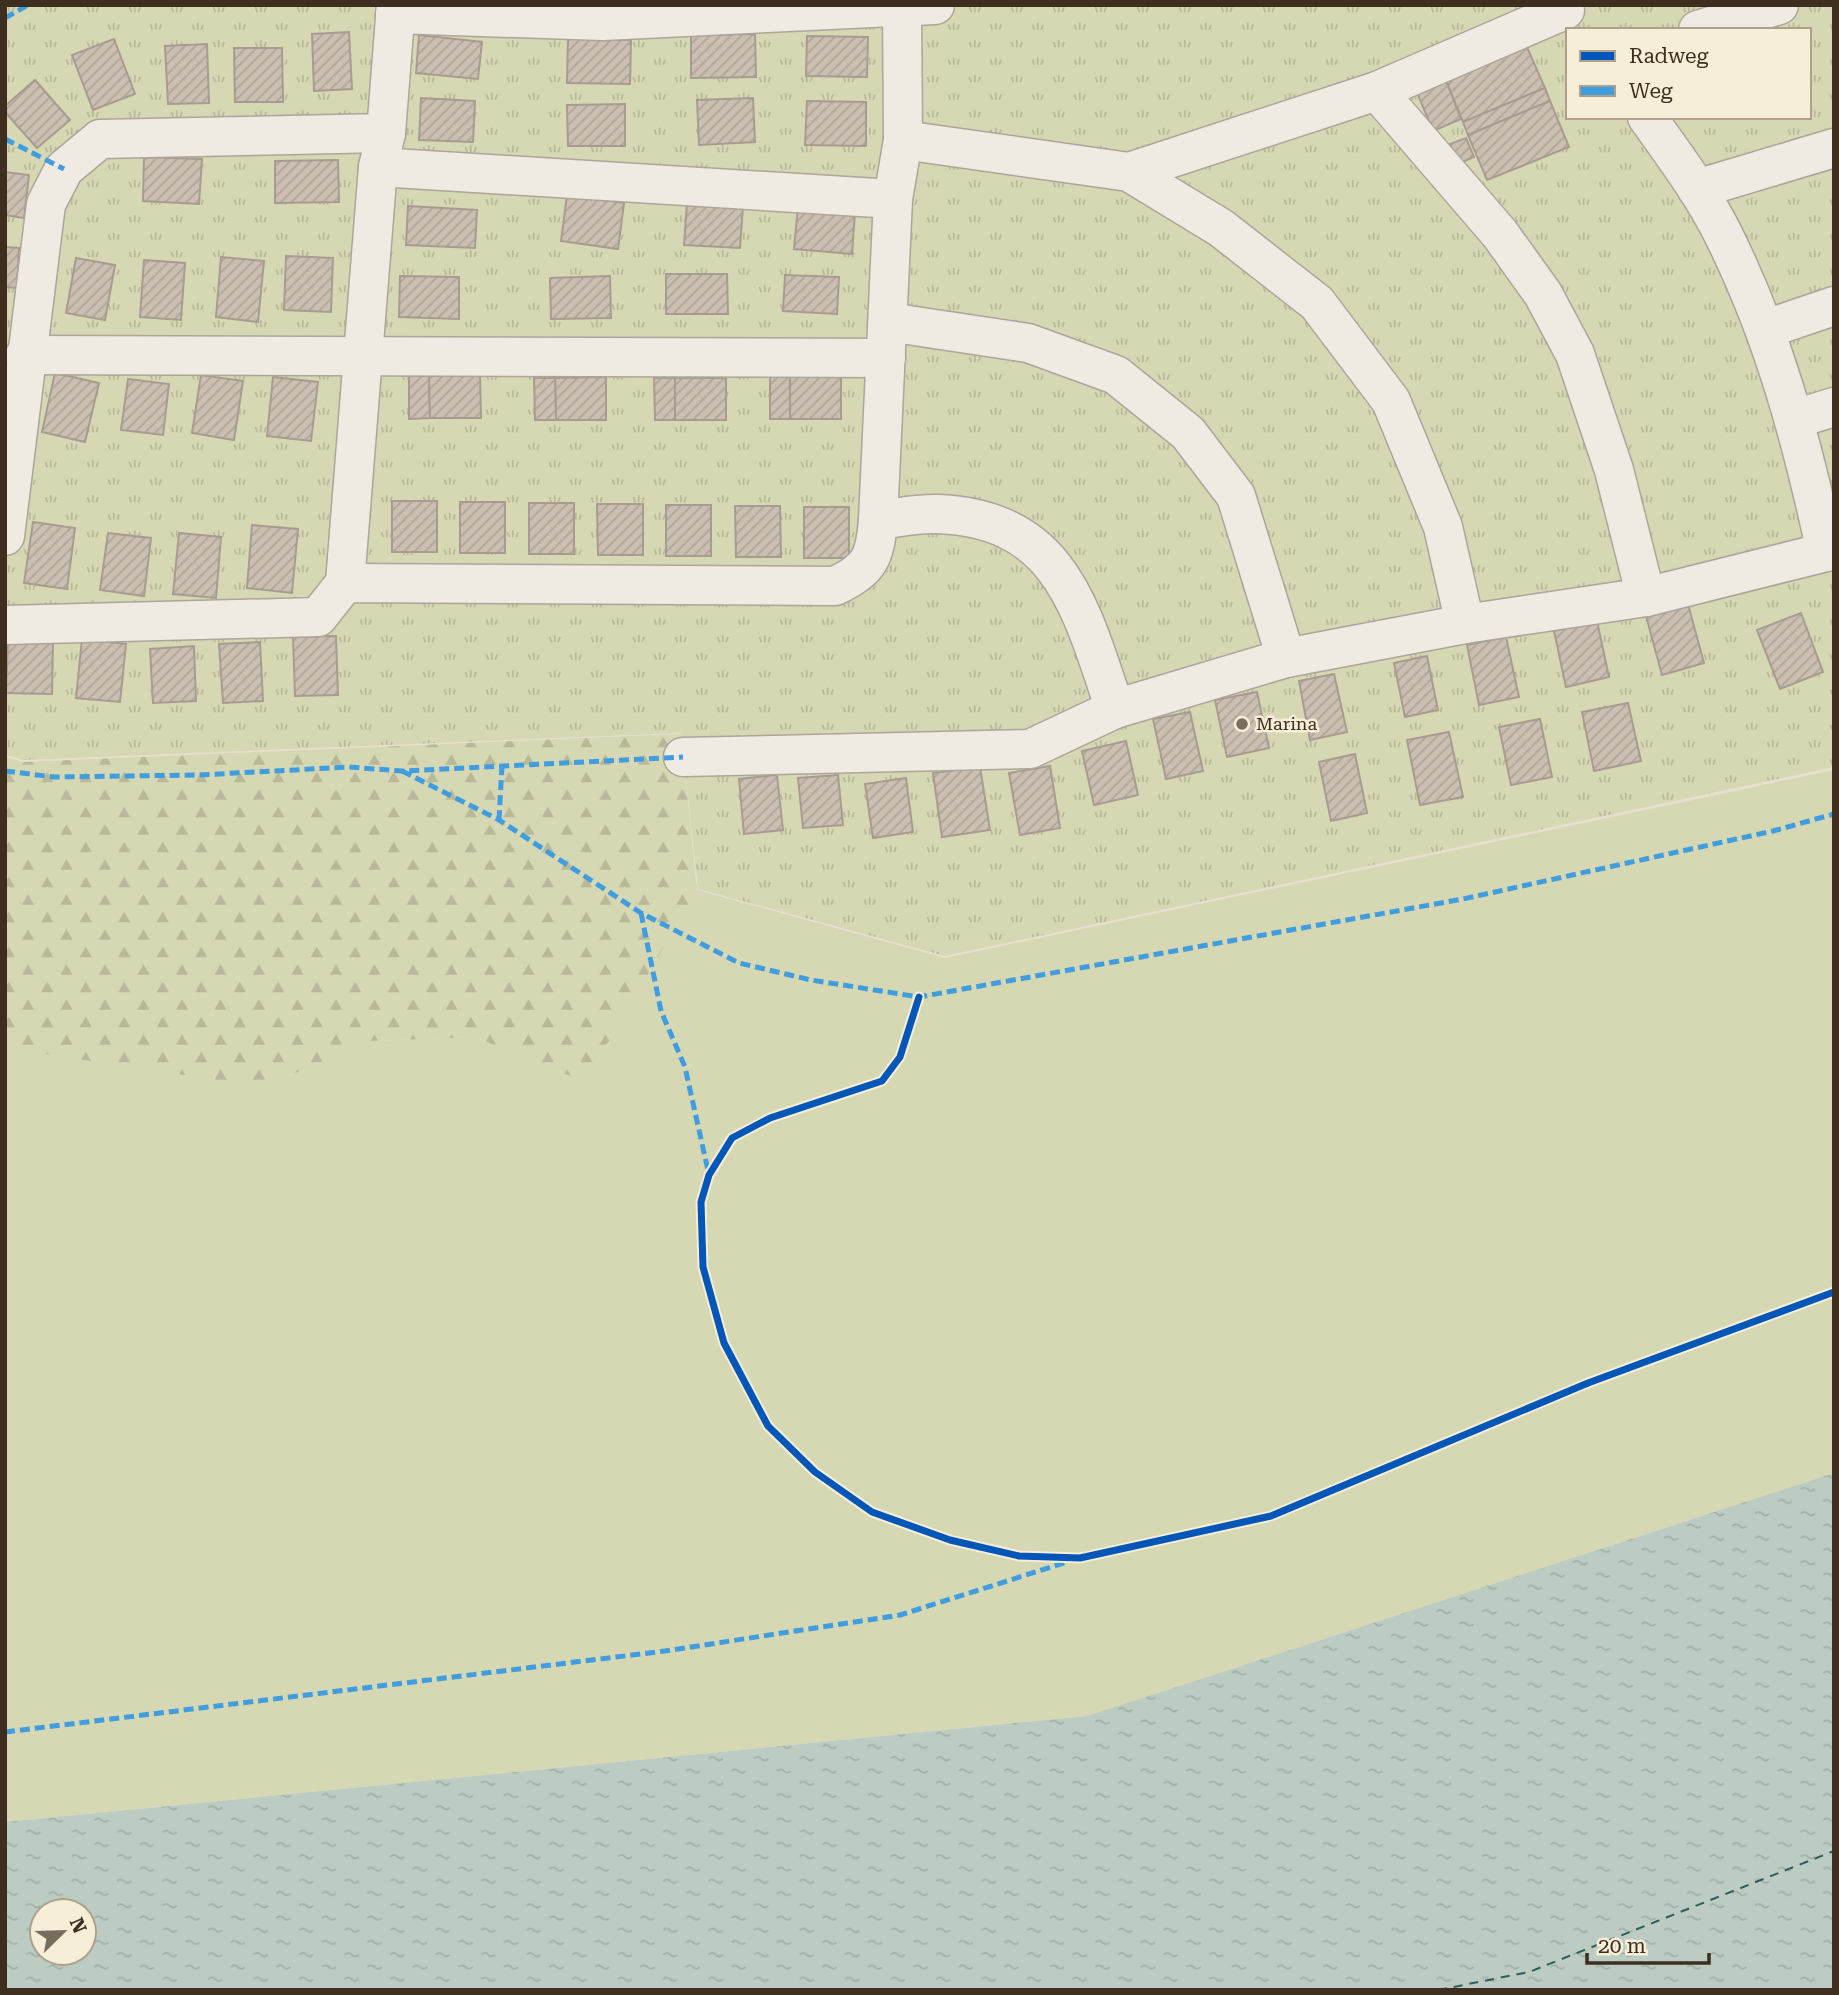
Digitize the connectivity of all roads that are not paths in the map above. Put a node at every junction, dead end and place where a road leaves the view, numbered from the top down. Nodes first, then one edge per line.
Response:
1 (1779, 5) edge
2 (919, 7) edge
3 (395, 9) edge
4 (1569, 15) edge
5 (1704, 28) edge
6 (1377, 91) junction
7 (1648, 119) edge
8 (903, 140) junction
9 (1834, 148) edge
10 (382, 150) junction
11 (1129, 172) junction
12 (1697, 189) junction
13 (893, 199) junction
14 (1834, 306) edge
15 (1766, 329) junction
16 (887, 340) junction
17 (25, 355) junction
18 (364, 356) junction
19 (1834, 407) edge
20 (1796, 419) junction
21 (878, 520) junction
22 (5, 536) edge
23 (1830, 551) edge
24 (345, 583) junction
25 (1646, 597) junction
26 (1465, 624) junction
27 (5, 625) edge
28 (1286, 658) junction
29 (1115, 709) junction
30 (683, 757) dead end

1 - 5 lane
2 - 3 lane
2 - 8 lane
3 - 10 lane
4 - 6 lane
6 - 11 lane
6 - 25 lane
7 - 12 lane
8 - 11 lane
8 - 13 lane
9 - 12 lane
10 - 13 lane
10 - 17 lane
10 - 18 lane
11 - 26 lane
12 - 15 lane
13 - 16 lane
14 - 15 lane
15 - 20 lane
16 - 18 lane
16 - 21 lane
16 - 28 lane
17 - 18 lane
17 - 22 lane
18 - 24 lane
19 - 20 lane
20 - 23 lane
21 - 24 lane
21 - 29 lane
23 - 25 lane
24 - 27 lane
25 - 26 lane
26 - 28 lane
28 - 29 lane
29 - 30 lane

